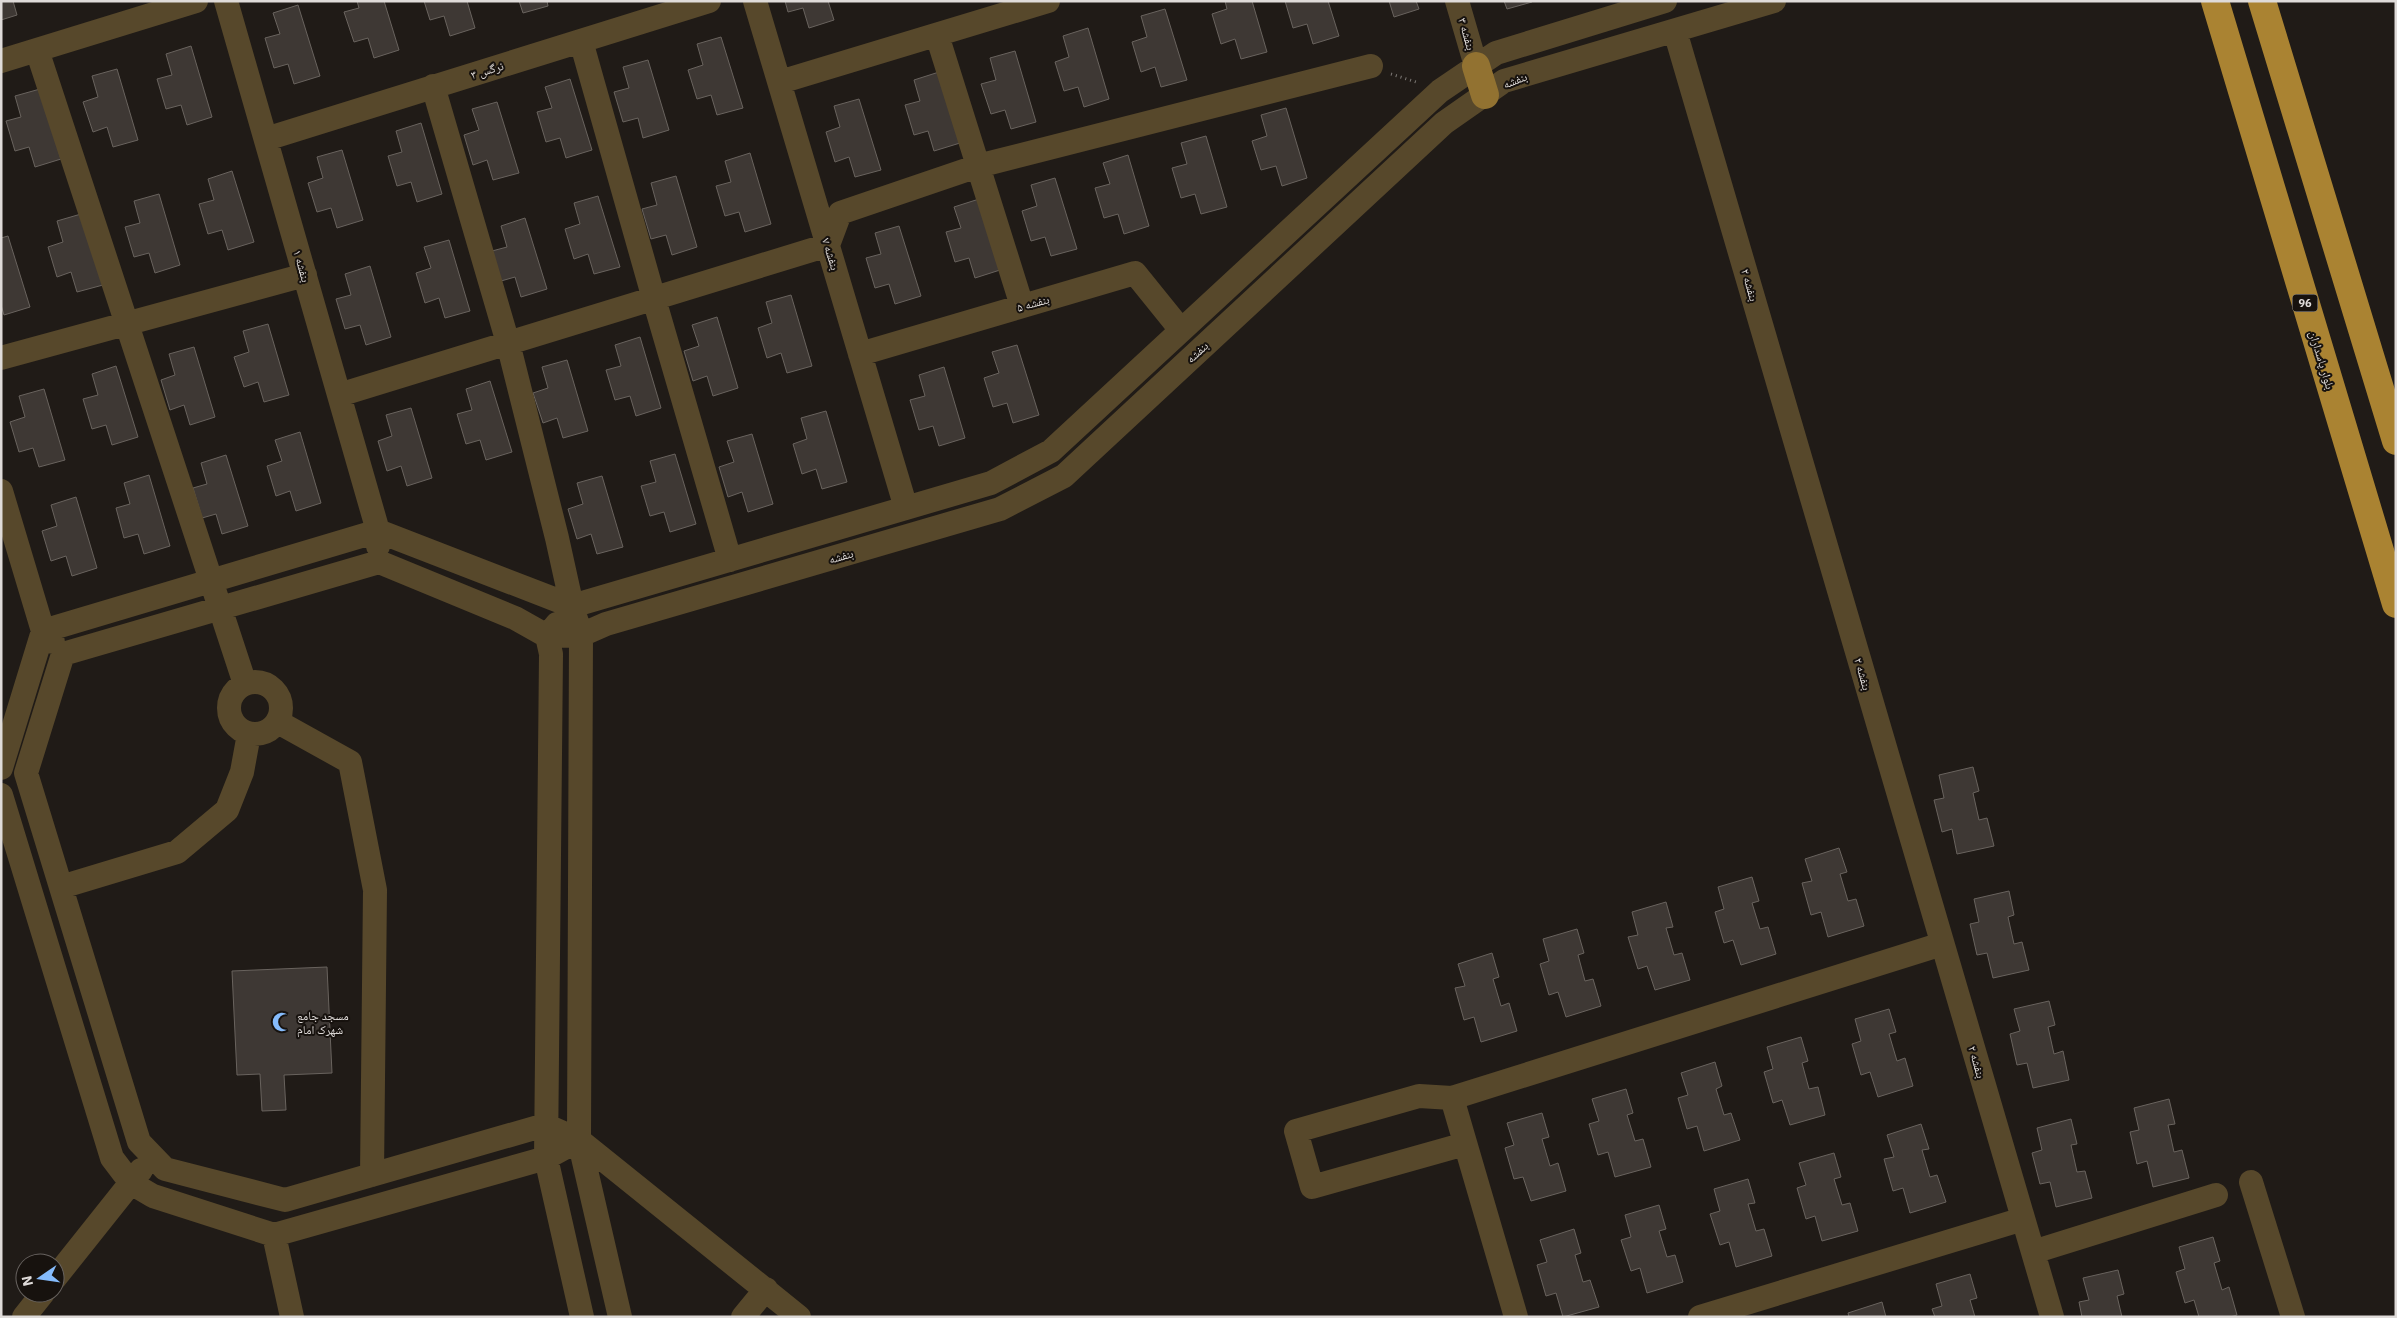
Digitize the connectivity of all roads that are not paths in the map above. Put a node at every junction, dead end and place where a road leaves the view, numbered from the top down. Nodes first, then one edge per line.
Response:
1 (196, 1) edge
2 (226, 1) edge
3 (709, 1) edge
4 (755, 1) edge
5 (1048, 1) edge
6 (1457, 1) edge
7 (1665, 1) edge
8 (1774, 1) edge
9 (2215, 1) edge
10 (2262, 1) edge
11 (1675, 31) junction
12 (937, 35) junction
13 (581, 41) junction
14 (37, 50) junction
15 (1, 61) edge
16 (1371, 66) road end
17 (1476, 66) junction
18 (780, 82) junction
19 (433, 86) junction
20 (1485, 95) junction
21 (266, 139) junction
22 (978, 166) junction
23 (828, 245) junction
24 (305, 275) junction
25 (654, 299) junction
26 (1022, 306) junction
27 (127, 324) junction
28 (1181, 330) junction
29 (508, 343) junction
30 (860, 354) junction
31 (1, 358) edge
32 (339, 395) junction
33 (2396, 442) edge
34 (2, 494) edge
35 (906, 508) junction
36 (378, 531) junction
37 (730, 560) junction
38 (379, 562) junction
39 (210, 581) junction
40 (2396, 604) edge
41 (572, 606) junction
42 (220, 608) junction
43 (43, 631) junction
44 (581, 635) junction
45 (547, 636) junction
46 (63, 654) junction
47 (244, 684) junction
48 (278, 722) junction
49 (249, 734) junction
50 (1, 768) edge
51 (26, 772) junction
52 (1, 780) edge
53 (1, 795) edge
54 (548, 877) junction
55 (581, 877) junction
56 (61, 887) junction
57 (1942, 944) junction
58 (87, 971) junction
59 (58, 982) junction
60 (1452, 1098) junction
61 (545, 1125) junction
62 (579, 1140) junction
63 (1465, 1144) junction
64 (153, 1156) junction
65 (546, 1158) junction
66 (372, 1175) junction
67 (2251, 1182) dead end
68 (131, 1183) junction
69 (2216, 1195) dead end
70 (2023, 1220) junction
71 (274, 1235) junction
72 (2033, 1252) junction
73 (65, 1266) edge
74 (766, 1289) junction
75 (35, 1303) edge
76 (24, 1317) edge
77 (292, 1317) edge
78 (582, 1317) edge
79 (620, 1317) edge
80 (743, 1317) edge
81 (799, 1317) edge
82 (1516, 1317) edge
83 (1700, 1317) edge
84 (2052, 1317) edge
85 (2293, 1317) edge

1 - 14 street
2 - 21 street, بنفشه ۱
3 - 13 street, نرگس ۳
4 - 18 street, بنفشه ۷
5 - 12 street
6 - 17 street, بنفشه ۳
7 - 17 street
8 - 11 street, بنفشه
9 - 40 highway, بلوار پاسداران / 96
10 - 33 highway
11 - 20 street, بنفشه
11 - 57 street, بنفشه ۲
12 - 18 street
12 - 22 street
13 - 19 street, نرگس ۳
13 - 25 street
14 - 15 street
14 - 27 street
16 - 22 street
17 - 20 main road
17 - 28 street
18 - 23 street, بنفشه ۷
19 - 21 street, نرگس ۳
19 - 29 street
20 - 44 street, بنفشه
21 - 24 street, بنفشه ۱
22 - 23 street
22 - 26 street
23 - 25 street
23 - 30 street, بنفشه ۷
24 - 27 street
24 - 32 street, بنفشه ۱
25 - 29 street
25 - 37 street
26 - 28 street, بنفشه ۵
26 - 30 street, بنفشه ۵
27 - 31 street
27 - 39 street
28 - 35 street
29 - 32 street
29 - 41 street
30 - 35 street, بنفشه ۷
32 - 36 street, بنفشه ۱
34 - 43 street
35 - 37 street
36 - 38 street, بنفشه ۱
36 - 39 street
36 - 41 street
37 - 41 street
38 - 42 street
38 - 45 street
39 - 42 street
39 - 43 street
41 - 44 street
41 - 45 street
42 - 46 street
42 - 47 street
43 - 46 street
43 - 50 street
44 - 45 street
44 - 55 street
45 - 54 street
46 - 51 street
47 - 48 street
47 - 49 street
48 - 49 street
48 - 66 street
49 - 56 street
51 - 52 street
51 - 56 street
53 - 59 street
54 - 55 street
54 - 61 street
55 - 62 street
56 - 58 street
57 - 60 street
57 - 70 street, بنفشه ۲
58 - 59 street
58 - 64 street
59 - 68 street
60 - 63 street
60 - 63 street
61 - 62 street
61 - 65 street
61 - 66 street
62 - 65 street
62 - 74 street
62 - 79 street
63 - 82 street
64 - 66 street
64 - 68 street
65 - 71 street
65 - 78 street
67 - 85 street
68 - 71 street
68 - 73 street
69 - 72 street
70 - 72 street, بنفشه ۲
70 - 83 street
71 - 77 street
72 - 84 street, بنفشه ۲
74 - 80 street
74 - 81 street
75 - 76 street

